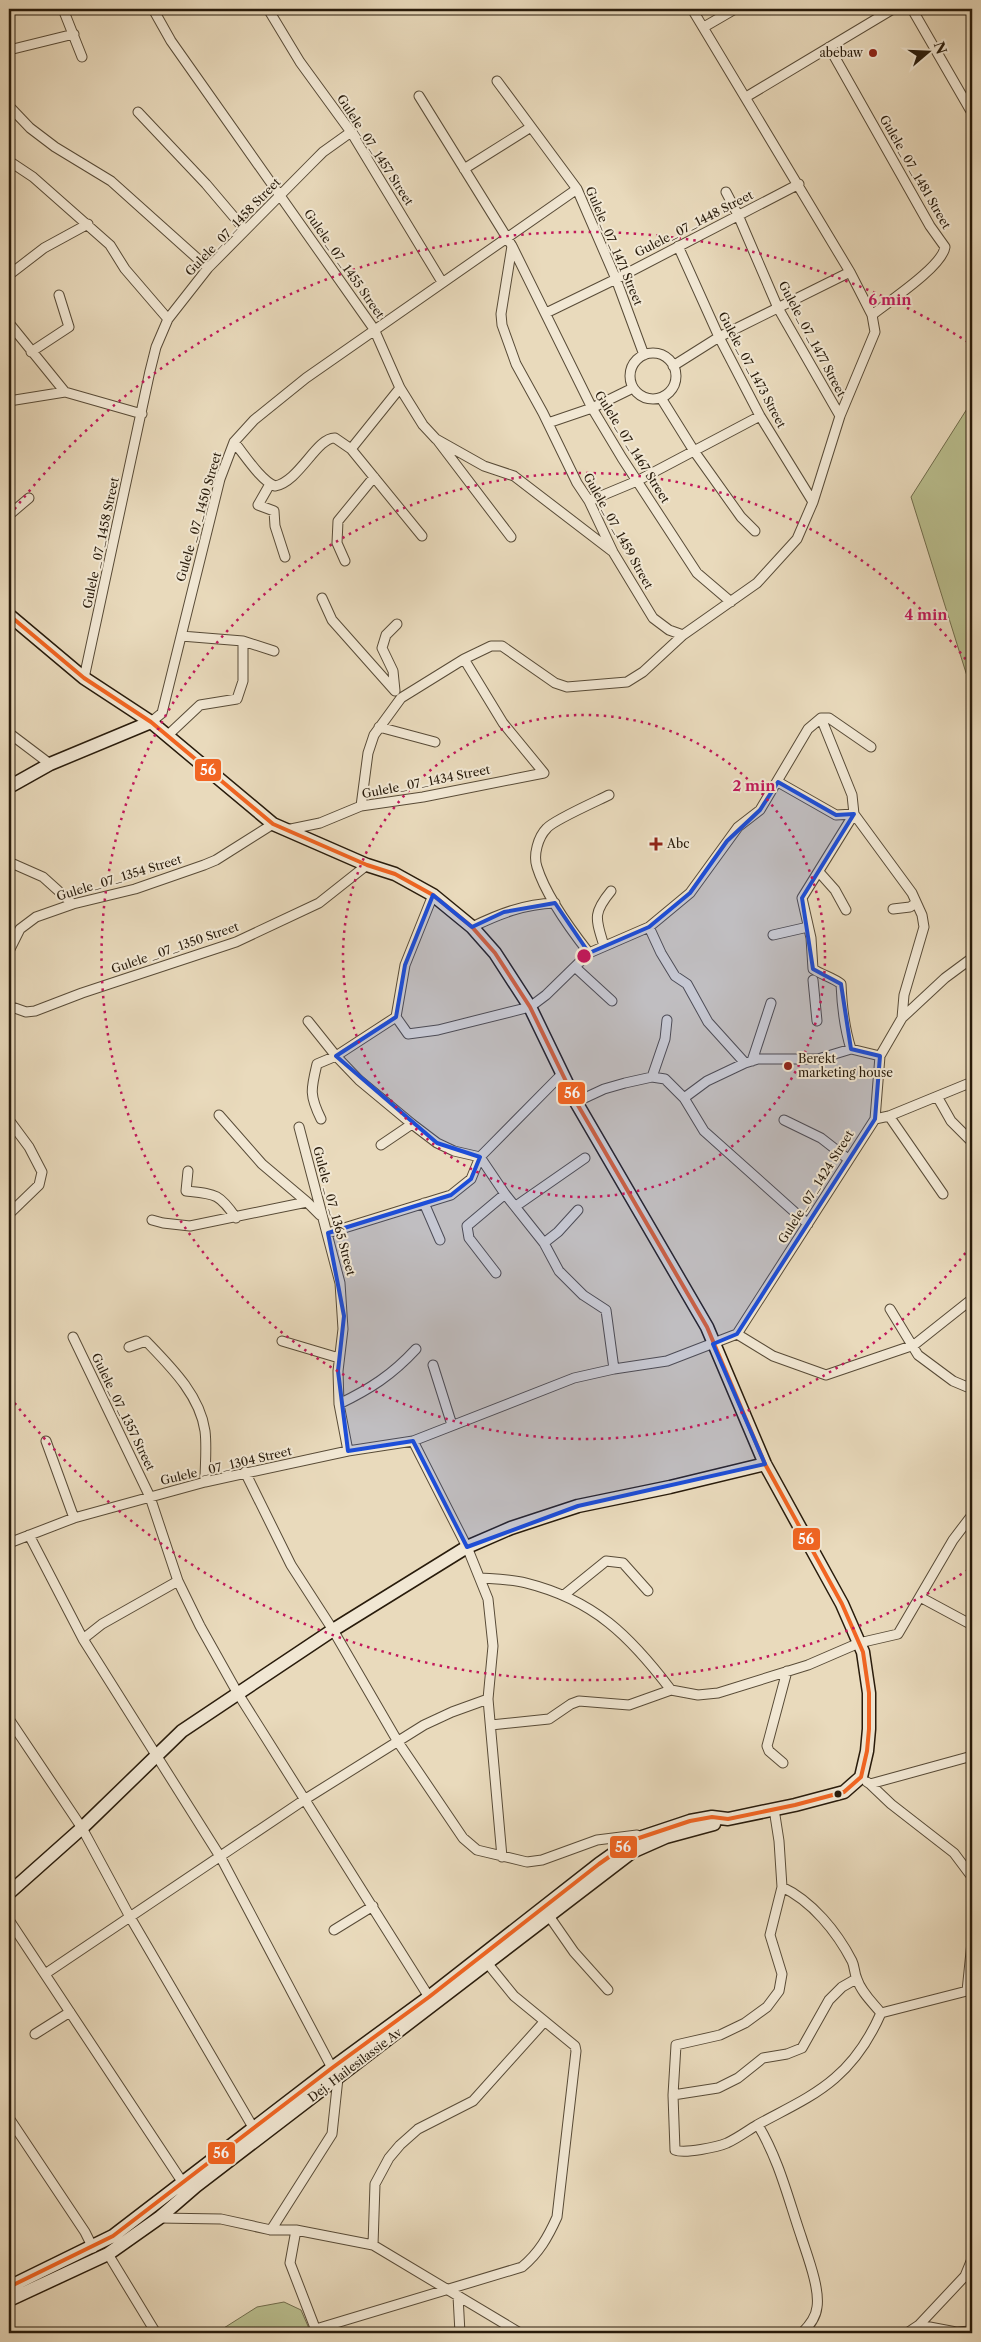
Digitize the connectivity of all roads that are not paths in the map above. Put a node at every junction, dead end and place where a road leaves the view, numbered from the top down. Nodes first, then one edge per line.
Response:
1 (64, 9) edge
2 (153, 9) edge
3 (268, 9) edge
4 (692, 9) edge
5 (735, 9) edge
6 (893, 9) edge
7 (912, 9) edge
8 (704, 27) junction
9 (74, 34) junction
10 (829, 46) junction
11 (9, 50) edge
12 (82, 57) dead end
13 (497, 81) dead end
14 (419, 96) dead end
15 (746, 97) junction
16 (9, 106) edge
17 (138, 112) dead end
18 (972, 113) edge
19 (531, 127) junction
20 (351, 132) junction
21 (9, 160) edge
22 (464, 169) junction
23 (799, 184) junction
24 (577, 189) junction
25 (726, 192) dead end
26 (279, 194) junction
27 (738, 215) junction
28 (88, 224) junction
29 (245, 230) junction
30 (506, 238) junction
31 (512, 246) junction
32 (678, 246) junction
33 (208, 268) junction
34 (850, 272) junction
35 (9, 274) edge
36 (616, 279) junction
37 (442, 282) junction
38 (59, 295) dead end
39 (778, 308) junction
40 (546, 313) junction
41 (872, 315) junction
42 (168, 319) junction
43 (9, 324) edge
44 (374, 329) junction
45 (719, 337) junction
46 (31, 352) junction
47 (644, 355) junction
48 (673, 366) junction
49 (400, 388) junction
50 (633, 388) junction
51 (66, 392) junction
52 (661, 398) junction
53 (9, 401) edge
54 (592, 408) junction
55 (142, 414) junction
56 (760, 416) junction
57 (840, 416) junction
58 (548, 423) junction
59 (436, 439) junction
60 (234, 442) junction
61 (351, 449) junction
62 (694, 451) junction
63 (374, 477) junction
64 (637, 481) junction
65 (270, 484) junction
66 (29, 498) dead end
67 (589, 501) junction
68 (813, 502) junction
69 (9, 515) edge
70 (755, 531) dead end
71 (422, 536) dead end
72 (511, 536) dead end
73 (614, 552) junction
74 (285, 558) dead end
75 (345, 561) dead end
76 (322, 598) dead end
77 (732, 602) junction
78 (9, 615) edge
79 (397, 624) dead end
80 (683, 635) junction
81 (181, 636) junction
82 (243, 641) junction
83 (274, 651) dead end
84 (464, 659) junction
85 (84, 678) junction
86 (398, 694) junction
87 (821, 718) junction
88 (151, 722) junction
89 (378, 727) junction
90 (9, 733) edge
91 (167, 736) junction
92 (435, 742) dead end
93 (871, 747) dead end
94 (50, 764) junction
95 (778, 782) junction
96 (9, 787) edge
97 (609, 795) dead end
98 (361, 806) junction
99 (854, 814) junction
100 (273, 824) junction
101 (286, 830) junction
102 (9, 862) edge
103 (367, 865) junction
104 (819, 872) junction
105 (611, 891) dead end
106 (433, 895) junction
107 (555, 903) junction
108 (916, 903) junction
109 (73, 904) junction
110 (892, 909) dead end
111 (846, 910) dead end
112 (472, 927) junction
113 (650, 927) junction
114 (808, 928) junction
115 (773, 935) dead end
116 (604, 946) junction
117 (9, 951) edge
118 (589, 953) junction
119 (972, 958) edge
120 (576, 968) junction
121 (825, 977) junction
122 (612, 1001) dead end
123 (9, 1003) edge
124 (770, 1003) dead end
125 (530, 1007) junction
126 (396, 1018) junction
127 (902, 1018) junction
128 (308, 1020) dead end
129 (667, 1020) dead end
130 (817, 1021) dead end
131 (851, 1049) junction
132 (336, 1056) junction
133 (880, 1056) junction
134 (748, 1062) junction
135 (561, 1075) junction
136 (652, 1077) junction
137 (972, 1082) edge
138 (684, 1098) junction
139 (938, 1098) junction
140 (576, 1102) junction
141 (219, 1115) dead end
142 (889, 1116) junction
143 (321, 1119) dead end
144 (874, 1119) junction
145 (9, 1120) edge
146 (784, 1120) dead end
147 (412, 1124) junction
148 (299, 1127) dead end
149 (972, 1142) edge
150 (381, 1145) dead end
151 (480, 1158) junction
152 (584, 1158) dead end
153 (848, 1159) junction
154 (188, 1171) dead end
155 (505, 1194) junction
156 (944, 1194) dead end
157 (307, 1202) junction
158 (424, 1203) junction
159 (516, 1206) junction
160 (578, 1210) dead end
161 (9, 1214) edge
162 (321, 1216) junction
163 (236, 1218) junction
164 (152, 1220) dead end
165 (808, 1224) junction
166 (328, 1232) junction
167 (440, 1240) dead end
168 (544, 1243) junction
169 (496, 1272) dead end
170 (972, 1299) edge
171 (890, 1309) dead end
172 (737, 1334) junction
173 (73, 1338) dead end
174 (282, 1341) dead end
175 (713, 1344) junction
176 (914, 1345) junction
177 (129, 1347) dead end
178 (416, 1349) dead end
179 (340, 1358) junction
180 (433, 1365) dead end
181 (614, 1369) junction
182 (972, 1389) edge
183 (339, 1404) junction
184 (452, 1425) junction
185 (413, 1440) junction
186 (46, 1441) dead end
187 (348, 1451) junction
188 (765, 1464) junction
189 (245, 1472) junction
190 (205, 1482) junction
191 (150, 1497) junction
192 (972, 1515) edge
193 (74, 1518) junction
194 (29, 1535) junction
195 (9, 1543) edge
196 (467, 1547) junction
197 (480, 1578) junction
198 (178, 1581) junction
199 (648, 1592) dead end
200 (564, 1595) junction
201 (920, 1597) junction
202 (972, 1625) edge
203 (333, 1630) junction
204 (84, 1639) junction
205 (859, 1643) junction
206 (787, 1671) junction
207 (671, 1690) junction
208 (237, 1692) junction
209 (488, 1699) junction
210 (9, 1719) edge
211 (491, 1726) junction
212 (398, 1742) junction
213 (156, 1756) junction
214 (972, 1756) edge
215 (782, 1763) dead end
216 (866, 1781) junction
217 (304, 1800) junction
218 (774, 1809) junction
219 (728, 1819) junction
220 (82, 1828) junction
221 (648, 1834) junction
222 (502, 1857) junction
223 (221, 1858) junction
224 (972, 1877) edge
225 (782, 1887) junction
226 (9, 1893) edge
227 (373, 1906) junction
228 (549, 1916) junction
229 (130, 1917) junction
230 (9, 1920) edge
231 (334, 1930) dead end
232 (972, 1942) edge
233 (488, 1964) junction
234 (45, 1974) junction
235 (856, 1979) junction
236 (608, 1990) dead end
237 (970, 1991) edge
238 (430, 1997) junction
239 (70, 2012) junction
240 (881, 2013) junction
241 (544, 2022) junction
242 (35, 2034) dead end
243 (335, 2073) junction
244 (673, 2095) junction
245 (9, 2118) edge
246 (758, 2125) junction
247 (254, 2129) junction
248 (183, 2183) junction
249 (159, 2218) junction
250 (271, 2230) junction
251 (296, 2230) junction
252 (373, 2245) junction
253 (93, 2248) junction
254 (108, 2254) junction
255 (972, 2258) edge
256 (9, 2287) edge
257 (447, 2290) junction
258 (458, 2296) junction
259 (9, 2300) edge
260 (919, 2325) junction
261 (317, 2331) edge
262 (972, 2331) edge
263 (156, 2333) edge
264 (460, 2333) edge
265 (520, 2333) edge
266 (802, 2333) edge
267 (907, 2333) edge

1 - 9 street
2 - 26 street, Gulele_07_1455 Street
3 - 20 street, Gulele_07_1457 Street
4 - 8 street
5 - 8 street
6 - 10 street
7 - 18 street
8 - 15 street
9 - 11 street
9 - 12 street
10 - 15 street
10 - 41 street, Gulele_07_1481 Street
13 - 19 street, Gulele_07_1471 Street
14 - 22 street, Gulele_07_1467 Street
15 - 23 street
16 - 33 street
17 - 29 street
19 - 22 street
19 - 24 street, Gulele_07_1471 Street
20 - 26 street, Gulele_07_1458 Street
20 - 37 street, Gulele_07_1457 Street
21 - 28 street
22 - 30 street, Gulele_07_1467 Street
23 - 27 street, Gulele_07_1448 Street
23 - 34 street
24 - 30 street, Gulele _07_1450 Street
24 - 36 street, Gulele_07_1471 Street
25 - 27 street, Gulele_07_1477 Street
26 - 29 street, Gulele_07_1458 Street
26 - 44 street, Gulele_07_1455 Street
27 - 32 street, Gulele_07_1448 Street
27 - 39 street, Gulele_07_1477 Street
28 - 35 street
28 - 42 street
29 - 33 street, Gulele_07_1458 Street
30 - 31 street, Gulele_07_1467 Street
30 - 37 street, Gulele _07_1450 Street
31 - 40 street, Gulele_07_1467 Street
31 - 58 street, Gulele_07_1459 Street
32 - 36 street, Gulele_07_1448 Street
32 - 45 street, Gulele_07_1473 Street
33 - 42 street, Gulele_07_1458 Street
34 - 39 street
34 - 41 street
36 - 40 street, Gulele_07_1448 Street
36 - 47 street, Gulele_07_1471 Street
37 - 44 street, Gulele _07_1450 Street
38 - 46 street
39 - 45 street
39 - 57 street, Gulele_07_1477 Street
40 - 54 street, Gulele_07_1467 Street
41 - 57 street
42 - 55 street, Gulele_07_1458 Street
43 - 46 street
44 - 49 street, Gulele_07_1455 Street
44 - 60 street, Gulele _07_1450 Street
45 - 48 street
45 - 56 street, Gulele_07_1473 Street
46 - 51 street
47 - 48 street
47 - 50 street
48 - 52 street
49 - 59 street, Gulele_07_1455 Street
49 - 61 street
50 - 52 street
50 - 54 street
51 - 53 street
51 - 55 street
52 - 62 street
54 - 58 street
54 - 64 street, Gulele_07_1467 Street
55 - 85 street, Gulele _07_1458 Street
56 - 62 street
56 - 68 street, Gulele_07_1473 Street
57 - 68 street
58 - 67 street, Gulele_07_1459 Street
59 - 72 street
59 - 73 street, Gulele_07_1455 Street
60 - 65 street
60 - 81 street, Gulele _07_1450 Street
61 - 63 street
61 - 65 street
62 - 64 street
62 - 70 street
63 - 71 street
63 - 75 street
64 - 67 street
64 - 77 street, Gulele_07_1467 Street
65 - 74 street
66 - 69 street
67 - 73 street, Gulele_07_1459 Street
68 - 77 street
73 - 80 street, Gulele_07_1459 Street
76 - 86 street
77 - 80 street
78 - 85 main road
79 - 86 street
80 - 84 street
81 - 82 street
81 - 88 street, Gulele _07_1450 Street
82 - 83 street
82 - 91 street
84 - 86 street
84 - 98 street, Gulele_07_1434 Street
85 - 88 main road
86 - 89 street
87 - 93 street
87 - 95 street
87 - 99 street
88 - 91 main road
88 - 94 main road
89 - 92 street
89 - 98 street
90 - 94 street
91 - 100 main road
94 - 96 main road
95 - 99 street
95 - 113 street
97 - 107 street
98 - 101 street, Gulele_07_1434 Street
99 - 104 street
99 - 108 street
100 - 101 main road
100 - 109 street, Gulele_07_1354 Street
101 - 103 main road
102 - 109 street
103 - 106 main road
103 - 123 street, Gulele _07_1350 Street
104 - 111 street
104 - 114 street
105 - 116 street
106 - 112 main road
106 - 126 street
107 - 112 street
107 - 118 street
108 - 110 street
108 - 127 street
109 - 117 street, Gulele_07_1354 Street
112 - 125 main road
113 - 116 street
113 - 134 street
114 - 115 street
114 - 121 street
116 - 118 street
118 - 120 street
119 - 127 street
120 - 122 street
120 - 125 street
121 - 130 street
121 - 131 street
124 - 134 street
125 - 126 street
125 - 135 main road
126 - 132 street
127 - 133 street
128 - 132 street
129 - 136 street
131 - 133 street
131 - 134 street
132 - 143 street
132 - 147 street
133 - 144 street
134 - 138 street
135 - 140 main road
135 - 151 street
136 - 138 street
136 - 140 street
137 - 139 street
138 - 165 street
139 - 142 street
139 - 149 street
140 - 175 main road
141 - 157 street
142 - 144 street
142 - 156 street
144 - 153 street, Gulele_07_1424 Street
145 - 161 street
146 - 153 street
147 - 150 street
147 - 151 street
148 - 162 street, Gulele _07_1365 Street
151 - 155 street
151 - 158 street
152 - 159 street
153 - 165 street, Gulele_07_1424 Street
154 - 163 street
155 - 159 street
155 - 169 street
157 - 162 street
157 - 163 street
158 - 166 street
158 - 167 street
159 - 168 street
160 - 168 street
162 - 166 street, Gulele _07_1365 Street
163 - 164 street
165 - 172 street, Gulele_07_1424 Street
166 - 179 street, Gulele _07_1365 Street
168 - 181 street
170 - 176 street
171 - 176 street
172 - 175 street
172 - 176 street
173 - 191 street, Gulele_07_1357 Street
174 - 179 street
175 - 181 street, Gulele _07_1304 Street
175 - 188 main road
176 - 182 street
177 - 190 street
178 - 183 street
179 - 183 street, Gulele _07_1365 Street
180 - 184 street
181 - 184 street, Gulele _07_1304 Street
183 - 187 street, Gulele _07_1365 Street
184 - 185 street, Gulele _07_1304 Street
185 - 187 street, Gulele _07_1304 Street
185 - 196 street
186 - 193 street
187 - 189 street, Gulele _07_1304 Street
188 - 196 main road
188 - 205 main road
189 - 190 street, Gulele _07_1304 Street
189 - 203 street
190 - 191 street, Gulele _07_1304 Street
191 - 193 street, Gulele _07_1304 Street
191 - 198 street, Gulele_07_1357 Street
192 - 201 street
193 - 194 street, Gulele _07_1304 Street
194 - 195 street, Gulele _07_1304 Street
194 - 204 street
196 - 197 street
196 - 203 main road
197 - 200 street
197 - 209 street
198 - 204 street
198 - 208 street, Gulele_07_1357 Street
199 - 200 street
200 - 207 street
201 - 202 street
201 - 205 street
203 - 208 main road
203 - 212 street
204 - 213 street
205 - 206 street
205 - 216 main road
206 - 207 street
206 - 215 street
207 - 211 street
208 - 213 main road
208 - 217 street, Gulele_07_1357 Street
209 - 211 street
209 - 212 street
210 - 220 street
211 - 222 street
212 - 217 street
212 - 222 street
213 - 220 main road
213 - 223 street
214 - 216 street
216 - 218 main road
216 - 224 street
217 - 223 street
217 - 227 street, Gulele_07_1357 Street
218 - 219 main road
218 - 225 street
219 - 221 main road
219 - 228 main road, Dej. Hailesilassie Av
220 - 226 main road
220 - 229 street
221 - 222 street
221 - 238 main road
223 - 229 street
223 - 243 street
225 - 235 street
225 - 244 street
227 - 231 street
227 - 238 street, Gulele_07_1357 Street
228 - 233 main road, Dej. Hailesilassie Av
228 - 236 street
229 - 234 street
229 - 247 street
230 - 234 street
232 - 237 street
233 - 241 street
233 - 243 main road, Dej. Hailesilassie Av
234 - 239 street
235 - 240 street
235 - 244 street
237 - 240 street
238 - 243 main road
239 - 242 street
239 - 248 street
240 - 246 street
241 - 252 street
241 - 257 street
243 - 247 main road
243 - 249 main road, Dej. Hailesilassie Av
243 - 250 street
244 - 246 street
245 - 253 street
246 - 266 street
247 - 248 main road
248 - 253 main road
249 - 250 street
249 - 254 main road, Dej. Hailesilassie Av
250 - 251 street
251 - 252 street
251 - 261 street
252 - 257 street
253 - 256 main road
254 - 259 main road, Dej. Hailesilassie Av
254 - 263 street
255 - 260 street
257 - 258 street
257 - 261 street
258 - 264 street
258 - 265 street
260 - 262 street
260 - 267 street

